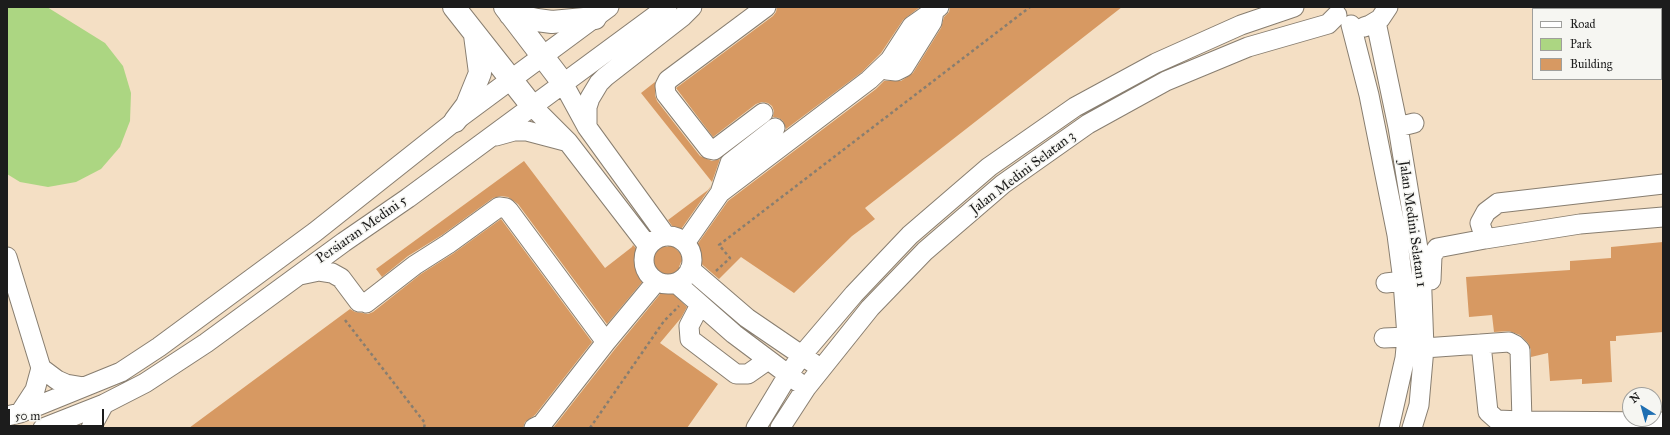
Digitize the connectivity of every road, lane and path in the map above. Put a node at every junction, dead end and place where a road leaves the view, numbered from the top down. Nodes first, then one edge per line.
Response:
1 (454, 7) edge
2 (667, 7) edge
3 (692, 7) edge
4 (766, 7) edge
5 (1030, 7) edge
6 (1294, 7) edge
7 (1388, 7) edge
8 (936, 9) edge
9 (508, 10) edge
10 (602, 12) edge
11 (1341, 16) edge
12 (1376, 22) junction
13 (475, 35) junction
14 (543, 56) junction
15 (511, 79) junction
16 (563, 83) junction
17 (532, 106) junction
18 (763, 113) dead end
19 (455, 121) junction
20 (587, 127) junction
21 (775, 128) dead end
22 (489, 138) junction
23 (568, 142) junction
24 (1663, 184) edge
25 (720, 193) junction
26 (1663, 217) edge
27 (666, 236) junction
28 (1485, 239) junction
29 (685, 243) junction
30 (648, 246) junction
31 (7, 257) edge
32 (690, 269) junction
33 (714, 272) dead end
34 (297, 276) junction
35 (656, 282) junction
36 (676, 283) junction
37 (1422, 288) junction
38 (680, 305) dead end
39 (700, 305) junction
40 (747, 318) junction
41 (345, 320) dead end
42 (734, 334) junction
43 (1407, 337) junction
44 (1384, 338) dead end
45 (606, 342) junction
46 (1481, 344) junction
47 (1424, 348) junction
48 (802, 355) junction
49 (768, 360) junction
50 (41, 368) junction
51 (821, 369) junction
52 (788, 375) junction
53 (84, 387) junction
54 (806, 388) junction
55 (104, 404) junction
56 (14, 414) edge
57 (1522, 421) junction
58 (1663, 422) edge
59 (74, 423) edge
60 (539, 426) edge
61 (43, 428) edge
62 (91, 428) edge
63 (424, 428) edge
64 (590, 428) edge
65 (756, 428) edge
66 (780, 428) edge
67 (1389, 428) edge
68 (1412, 428) edge

1 - 13 main road
2 - 16 street, Persiaran Medini 5
3 - 20 street
4 - 18 street
5 - 33 path
6 - 48 street, Jalan Medini Selatan 3
7 - 12 street
8 - 25 street
9 - 10 main road
9 - 14 main road
10 - 14 street, Persiaran Medini 5
11 - 12 street
11 - 43 street, Jalan Medini Selatan 1
11 - 51 street, Jalan Medini Selatan 3
12 - 37 street, Jalan Medini Selatan 1
13 - 15 main road
13 - 19 main road
14 - 15 street, Persiaran Medini 5
14 - 16 main road
15 - 17 main road
15 - 19 street, Persiaran Medini 5
16 - 17 street, Persiaran Medini 5
16 - 20 street
17 - 22 street, Persiaran Medini 5
17 - 23 street
19 - 53 street, Persiaran Medini 5
20 - 27 street
21 - 25 street
22 - 23 street
22 - 34 street, Persiaran Medini 5
23 - 30 street
24 - 28 street
25 - 29 street
26 - 28 street
27 - 29 street
27 - 30 street
28 - 37 street
29 - 32 street
30 - 35 street
31 - 50 street
32 - 36 street
32 - 40 street
34 - 45 street
34 - 55 street, Persiaran Medini 5
35 - 36 street
35 - 45 street
36 - 39 street
37 - 47 street, Jalan Medini Selatan 1
38 - 64 path
39 - 42 street
39 - 49 street
40 - 42 street
40 - 48 street
41 - 63 path
42 - 49 street
43 - 44 street
43 - 67 street, Jalan Medini Selatan 1
45 - 60 street
46 - 47 street
46 - 57 street
46 - 57 street
47 - 68 street, Jalan Medini Selatan 1
48 - 51 street
48 - 52 street, Jalan Medini Selatan 3
49 - 52 street
50 - 53 street
50 - 56 street
51 - 54 street, Jalan Medini Selatan 3
52 - 54 street
52 - 65 street, Jalan Medini Selatan 3
53 - 56 street, Persiaran Medini 5
54 - 66 street, Jalan Medini Selatan 3
55 - 59 street, Persiaran Medini 5
55 - 62 street
56 - 59 street
57 - 58 street
59 - 61 street, Persiaran Medini 5

